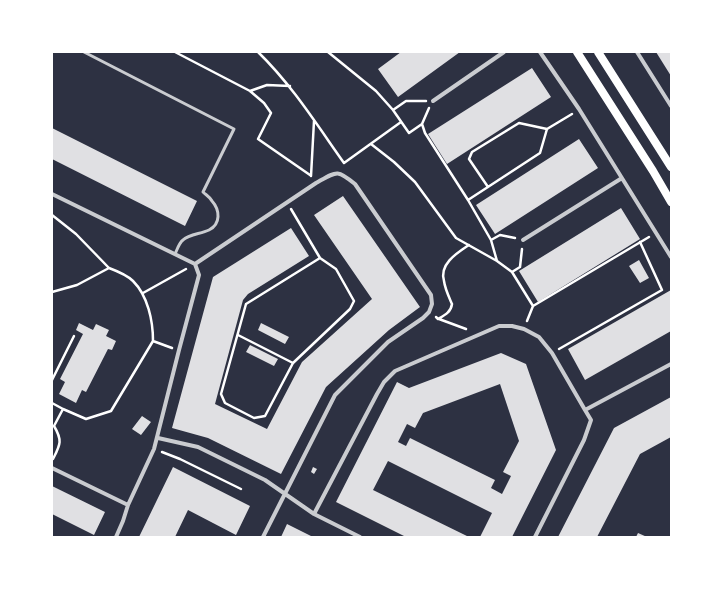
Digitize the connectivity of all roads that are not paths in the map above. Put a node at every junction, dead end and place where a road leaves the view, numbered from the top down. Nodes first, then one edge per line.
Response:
1 (84, 52) edge
2 (504, 52) edge
3 (540, 52) edge
4 (577, 52) edge
5 (598, 52) edge
6 (637, 52) edge
7 (433, 101) road end
8 (671, 106) edge
9 (671, 167) edge
10 (622, 178) junction
11 (52, 195) edge
12 (671, 202) edge
13 (523, 240) road end
14 (175, 254) junction
15 (671, 258) edge
16 (195, 264) junction
17 (671, 364) edge
18 (584, 410) junction
19 (158, 438) junction
20 (52, 468) edge
21 (284, 494) junction
22 (128, 505) junction
23 (314, 514) junction
24 (116, 537) edge
25 (263, 537) edge
26 (360, 537) edge
27 (535, 537) edge

1 - 14 lane
2 - 7 street
3 - 10 street
4 - 12 main road
5 - 9 main road
6 - 8 street
10 - 13 street
10 - 15 street
11 - 14 street
14 - 16 street
16 - 19 street
16 - 21 street
17 - 18 street
18 - 23 street
18 - 27 street
19 - 21 street
19 - 22 street
20 - 22 street
21 - 23 street
21 - 25 street
22 - 24 street
23 - 26 street

